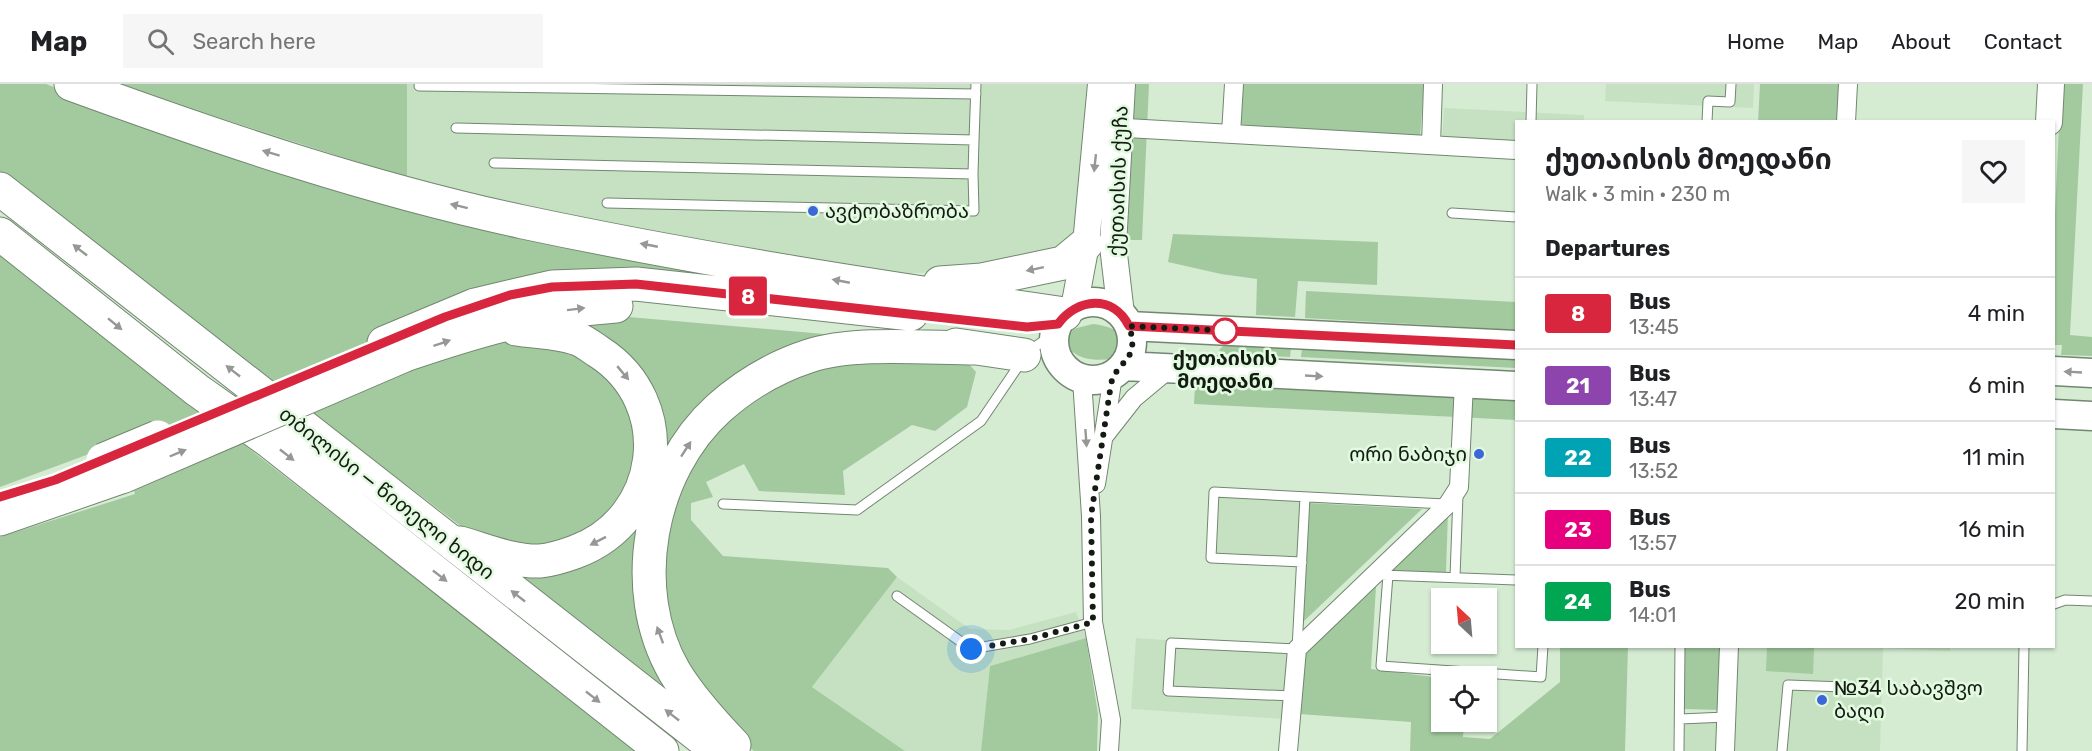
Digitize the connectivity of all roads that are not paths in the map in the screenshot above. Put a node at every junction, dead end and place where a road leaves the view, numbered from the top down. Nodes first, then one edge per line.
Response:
1 (71, 84) edge
2 (1101, 84) edge
3 (1122, 84) edge
4 (1234, 84) edge
5 (1433, 84) edge
6 (1532, 84) edge
7 (1731, 84) edge
8 (1848, 84) edge
9 (2046, 84) edge
10 (419, 86) dead end
11 (976, 89) edge
12 (1532, 120) edge
13 (1707, 120) edge
14 (1846, 120) edge
15 (2049, 120) edge
16 (456, 128) dead end
17 (1109, 128) junction
18 (1231, 134) junction
19 (974, 140) junction
20 (1431, 146) junction
21 (1515, 150) edge
22 (494, 163) dead end
23 (973, 174) junction
24 (0, 189) edge
25 (607, 203) dead end
26 (1452, 213) dead end
27 (1515, 217) edge
28 (0, 234) edge
29 (1086, 244) junction
30 (0, 247) edge
31 (53, 274) junction
32 (874, 287) junction
33 (1125, 320) junction
34 (494, 326) junction
35 (1062, 328) junction
36 (1515, 345) edge
37 (976, 348) junction
38 (395, 349) junction
39 (1024, 356) junction
40 (1170, 368) junction
41 (1118, 371) junction
42 (2055, 371) edge
43 (2092, 373) edge
44 (1082, 379) junction
45 (1464, 383) junction
46 (1515, 386) edge
47 (2055, 414) edge
48 (2092, 416) edge
49 (1104, 437) junction
50 (114, 468) junction
51 (1459, 487) junction
52 (0, 497) edge
53 (1305, 497) junction
54 (723, 504) dead end
55 (1448, 504) junction
56 (1091, 516) junction
57 (0, 519) edge
58 (445, 539) junction
59 (1302, 562) junction
60 (1381, 575) junction
61 (1455, 577) junction
62 (1515, 580) edge
63 (897, 596) dead end
64 (2092, 601) edge
65 (2055, 604) edge
66 (1093, 622) junction
67 (1543, 648) edge
68 (1680, 648) edge
69 (1729, 648) edge
70 (2024, 648) edge
71 (1297, 649) junction
72 (1873, 688) dead end
73 (1293, 696) junction
74 (1726, 717) junction
75 (1680, 719) junction
76 (662, 751) edge
77 (718, 751) edge
78 (740, 751) edge
79 (1109, 751) edge
80 (1288, 751) edge
81 (1679, 751) edge
82 (1725, 751) edge
83 (1782, 751) edge
84 (2022, 751) edge

32 -> 1 highway
2 - 17 street, ქუთაისის ქუჩა
3 - 17 street, ქუთაისის ქუჩა
4 - 18 street
5 - 20 street
6 - 12 lane
7 - 13 lane
8 - 14 street
9 - 15 street
10 - 11 lane
11 - 19 lane
16 - 19 lane
17 - 18 street
17 -> 29 street, ქუთაისის ქუჩა
17 - 33 street, ქუთაისის ქუჩა
18 - 20 street
19 - 23 lane
20 - 21 street
22 - 23 lane
23 - 25 lane
58 -> 24 highway, თბილისი — წითელი ხიდი
26 - 27 lane
28 - 31 highway, თბილისი — წითელი ხიდი
29 -> 32 highway
29 - 35 street, ქუთაისის ქუჩა
30 - 31 highway
31 -> 76 highway, თბილისი — წითელი ხიდი
32 - 35 highway
33 - 35 main road
33 - 36 main road
33 - 41 main road
34 -> 37 highway
38 -> 34 highway
34 -> 58 highway
35 - 38 highway
35 - 39 main road
35 - 44 main road
37 - 39 highway
78 -> 37 highway
38 - 50 highway, bridge
39 - 54 lane
40 - 41 main road
40 -> 45 main road
40 - 49 street
41 - 44 main road
41 - 49 street
43 -> 42 main road
44 -> 56 street
45 - 46 main road
45 - 51 street
47 - 48 main road
49 - 56 street
50 - 52 highway
50 - 57 highway
51 - 55 street
51 - 61 lane
53 - 55 lane
53 - 59 lane
53 - 59 lane
55 - 60 street
56 - 66 street
77 -> 58 highway, თბილისი — წითელი ხიდი
59 - 71 lane
60 - 61 lane
60 - 67 lane
60 - 71 street
61 - 62 lane
63 - 66 lane
64 - 65 lane
66 - 79 street
68 - 75 lane
69 - 74 street
70 - 84 lane
71 - 73 street
71 - 73 lane
72 - 83 lane
73 - 80 street
74 - 75 lane
74 - 82 street
75 - 81 lane

